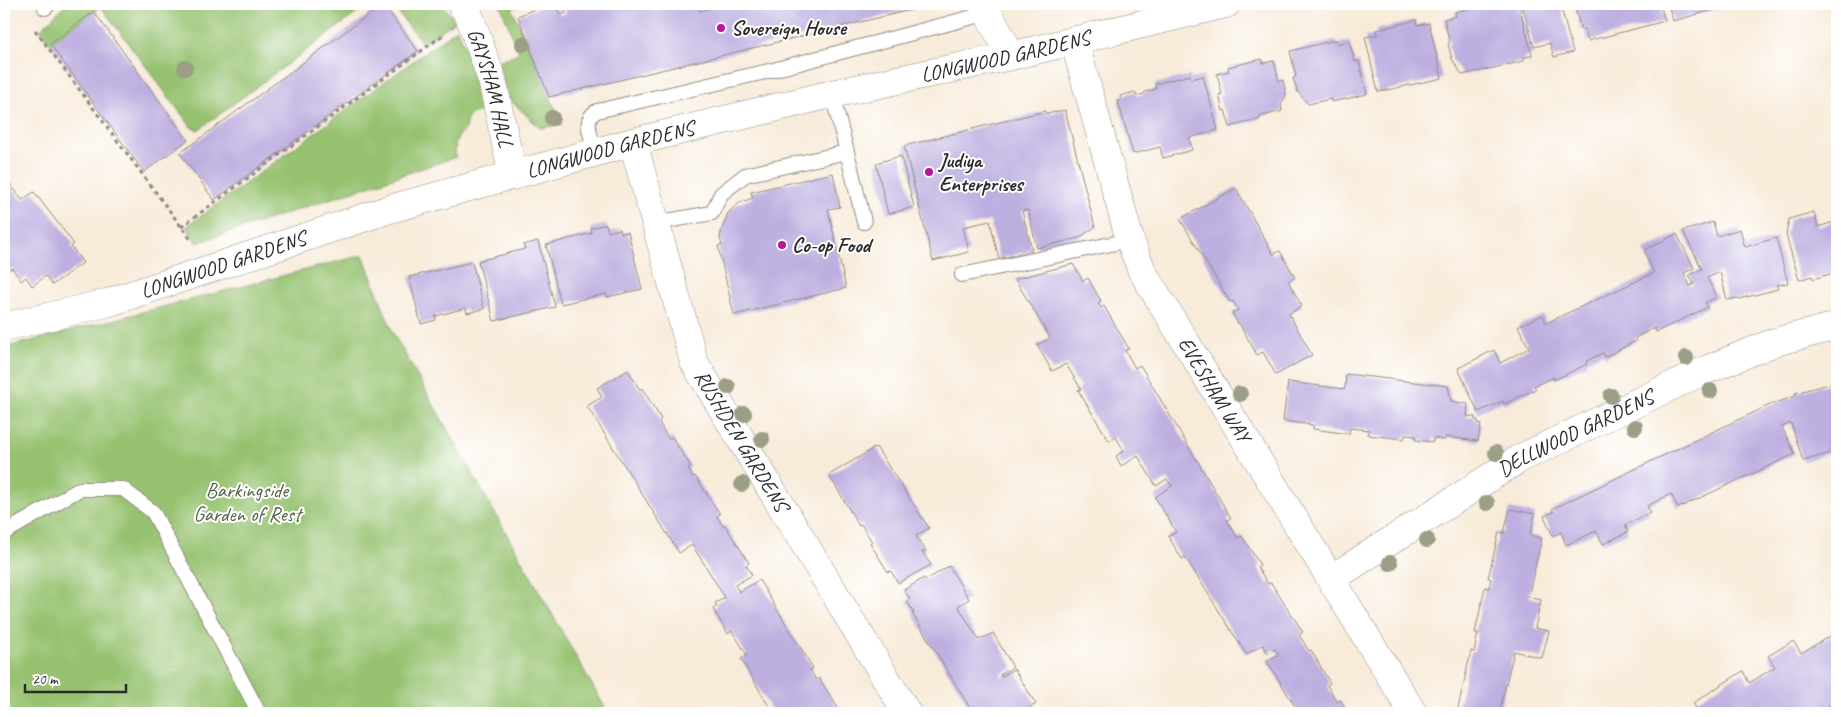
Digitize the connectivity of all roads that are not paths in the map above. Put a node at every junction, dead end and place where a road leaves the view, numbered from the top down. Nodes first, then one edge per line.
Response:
1 (1226, 4) edge
2 (986, 8) edge
3 (465, 10) edge
4 (1074, 40) junction
5 (1010, 56) junction
6 (832, 94) junction
7 (633, 142) junction
8 (596, 152) junction
9 (847, 152) junction
10 (513, 176) junction
11 (864, 222) dead end
12 (656, 224) junction
13 (1130, 240) junction
14 (962, 276) dead end
15 (4, 326) edge
16 (1837, 326) edge
17 (4, 533) edge
18 (1332, 579) junction
19 (259, 713) edge
20 (908, 713) edge
21 (1413, 713) edge

1 - 4 street, LONGWOOD GARDENS
2 - 5 street
2 - 8 lane
3 - 10 street, GAYSHAM HALL
4 - 5 street, LONGWOOD GARDENS
4 - 13 street, EVESHAM WAY
5 - 6 street, LONGWOOD GARDENS
6 - 7 street, LONGWOOD GARDENS
6 - 9 lane
7 - 8 street, LONGWOOD GARDENS
7 - 12 street, RUSHDEN GARDENS
8 - 10 street, LONGWOOD GARDENS
9 - 11 lane
9 - 12 lane
10 - 15 street, LONGWOOD GARDENS
12 - 20 street, RUSHDEN GARDENS
13 - 14 lane
13 - 18 street, EVESHAM WAY
16 - 18 street, DELLWOOD GARDENS
17 - 19 lane
18 - 21 street, EVESHAM WAY

